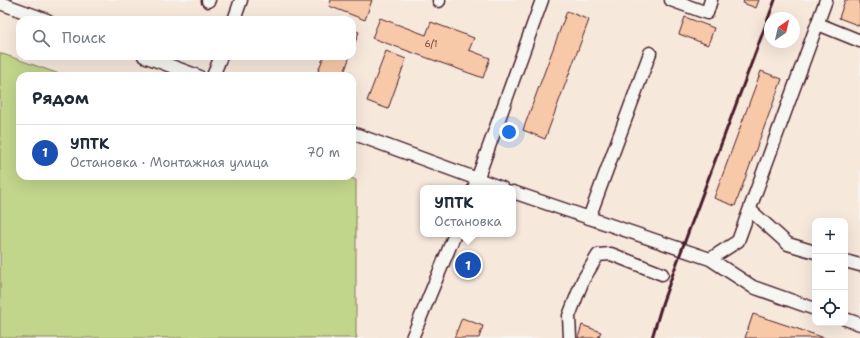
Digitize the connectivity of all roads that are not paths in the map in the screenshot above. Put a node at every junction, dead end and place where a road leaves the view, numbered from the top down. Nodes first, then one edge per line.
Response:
1 (241, 0) edge
2 (542, 0) edge
3 (671, 0) edge
4 (711, 0) edge
5 (826, 0) edge
6 (0, 2) edge
7 (37, 16) edge
8 (235, 16) edge
9 (818, 24) junction
10 (860, 41) edge
11 (650, 53) dead end
12 (155, 60) edge
13 (219, 60) edge
14 (187, 72) edge
15 (215, 72) edge
16 (356, 135) edge
17 (476, 184) edge
18 (516, 193) edge
19 (750, 210) junction
20 (589, 218) junction
21 (454, 237) edge
22 (812, 251) edge
23 (710, 259) junction
24 (848, 262) edge
25 (860, 264) edge
26 (662, 274) dead end
27 (812, 307) edge
28 (848, 320) edge
29 (860, 324) edge
30 (412, 338) edge
31 (570, 338) edge

1 - 8 street
2 - 17 street
3 - 4 street
5 - 9 street
6 - 7 street
9 - 10 street
9 - 19 street
11 - 20 street
12 - 14 street
13 - 15 street
16 - 17 street
18 - 20 street
19 - 22 street
19 - 23 street
20 - 23 street
21 - 30 street
23 - 27 street
24 - 25 street
26 - 31 street
28 - 29 street

